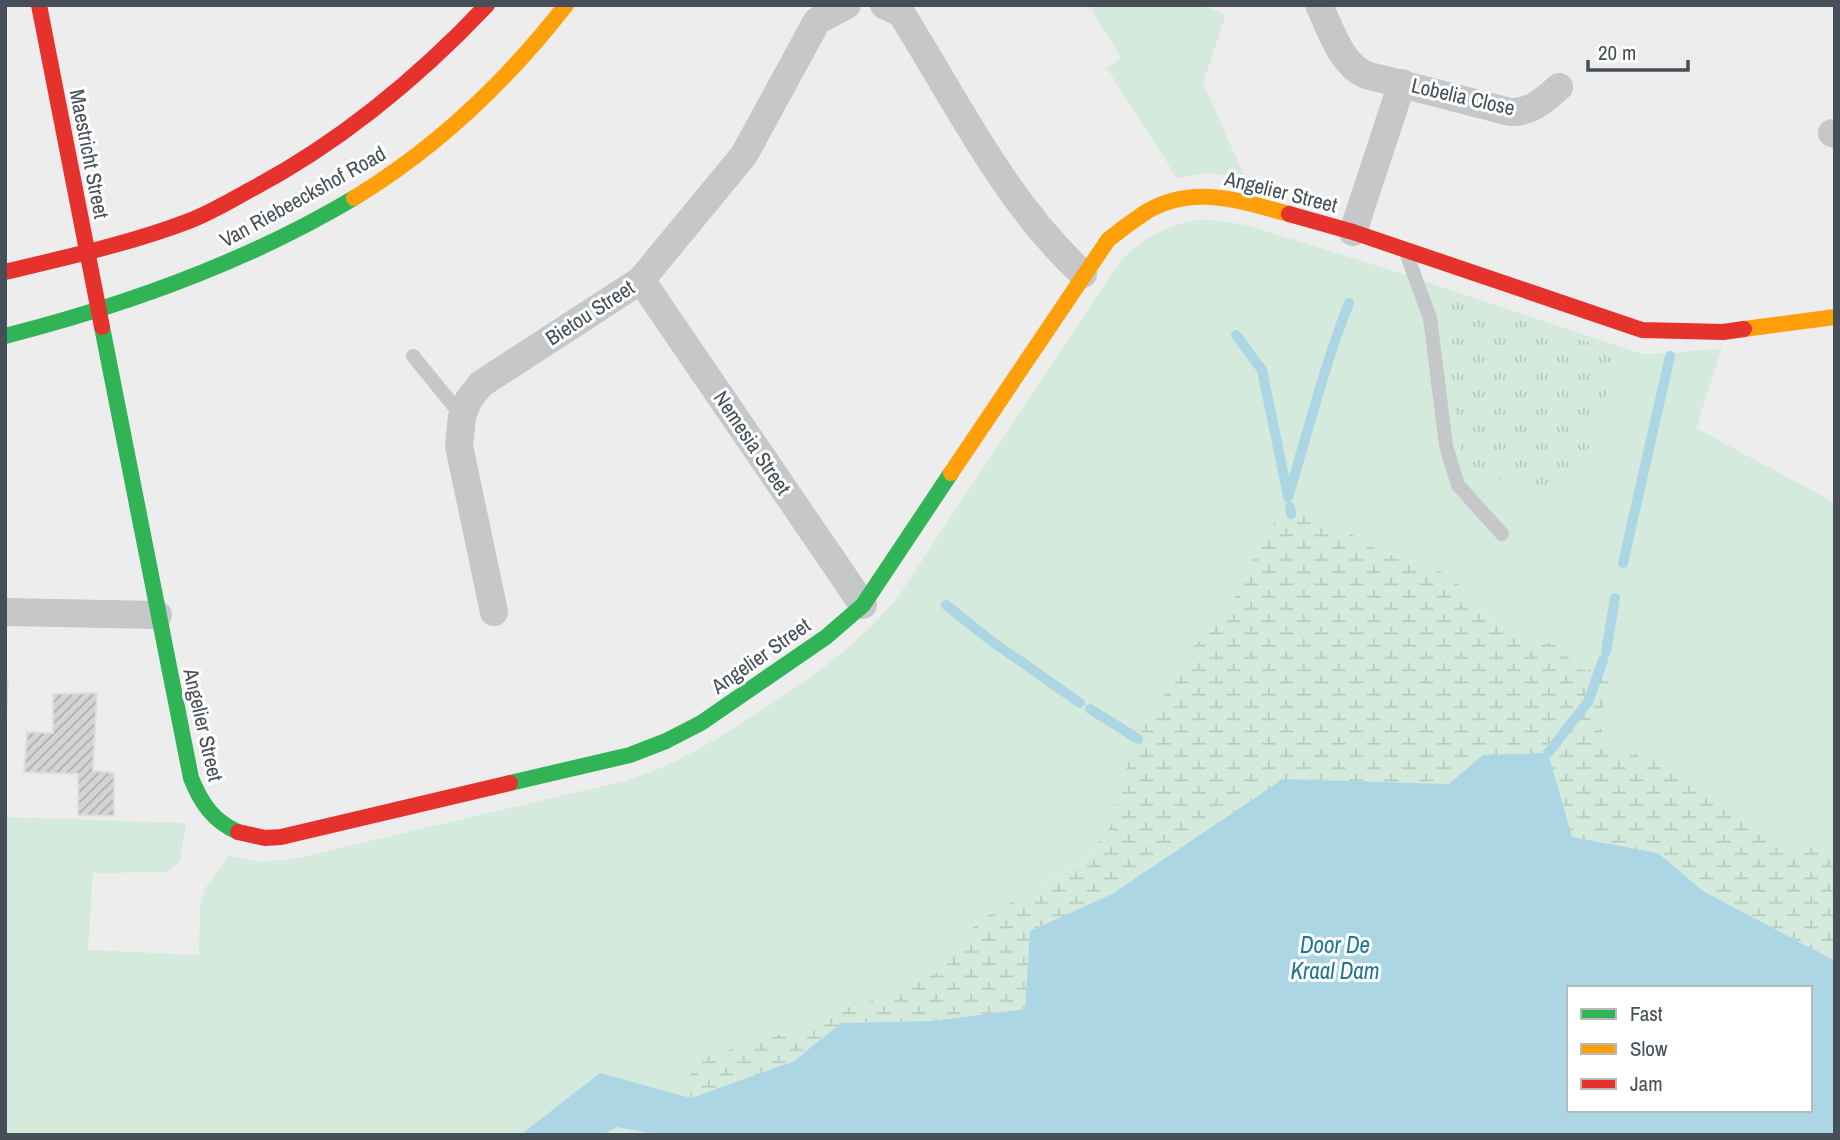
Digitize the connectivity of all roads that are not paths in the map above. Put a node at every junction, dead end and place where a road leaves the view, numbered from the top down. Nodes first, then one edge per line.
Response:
1 (38, 5) edge
2 (487, 5) edge
3 (566, 5) edge
4 (847, 5) edge
5 (1319, 5) edge
6 (897, 8) edge
7 (1402, 83) junction
8 (1559, 87) dead end
9 (1353, 232) junction
10 (1405, 250) junction
11 (87, 251) junction
12 (5, 272) edge
13 (1083, 274) junction
14 (641, 280) junction
15 (97, 311) junction
16 (1835, 317) edge
17 (5, 336) edge
18 (413, 356) dead end
19 (462, 416) junction
20 (1502, 534) dead end
21 (863, 605) junction
22 (5, 612) edge
23 (494, 612) dead end
24 (158, 615) junction

1 - 11 street, Maestricht Street
2 - 11 street, Van Riebeeckshof Road
3 - 15 street, Van Riebeeckshof Road
4 - 14 street, Bietou Street
5 - 7 street, Lobelia Close
6 - 13 street
7 - 8 street, Lobelia Close
7 - 9 street, Lobelia Close
9 - 10 street, Angelier Street
9 - 13 street, Angelier Street
10 - 16 street, Angelier Street
10 - 20 lane
11 - 12 street, Van Riebeeckshof Road
11 - 15 street, Maestricht Street
13 - 21 street, Angelier Street
14 - 19 street, Bietou Street
14 - 21 street, Nemesia Street
15 - 17 street, Van Riebeeckshof Road
15 - 24 street, Angelier Street
18 - 19 lane
19 - 23 street, Bietou Street
21 - 24 street, Angelier Street
22 - 24 street

